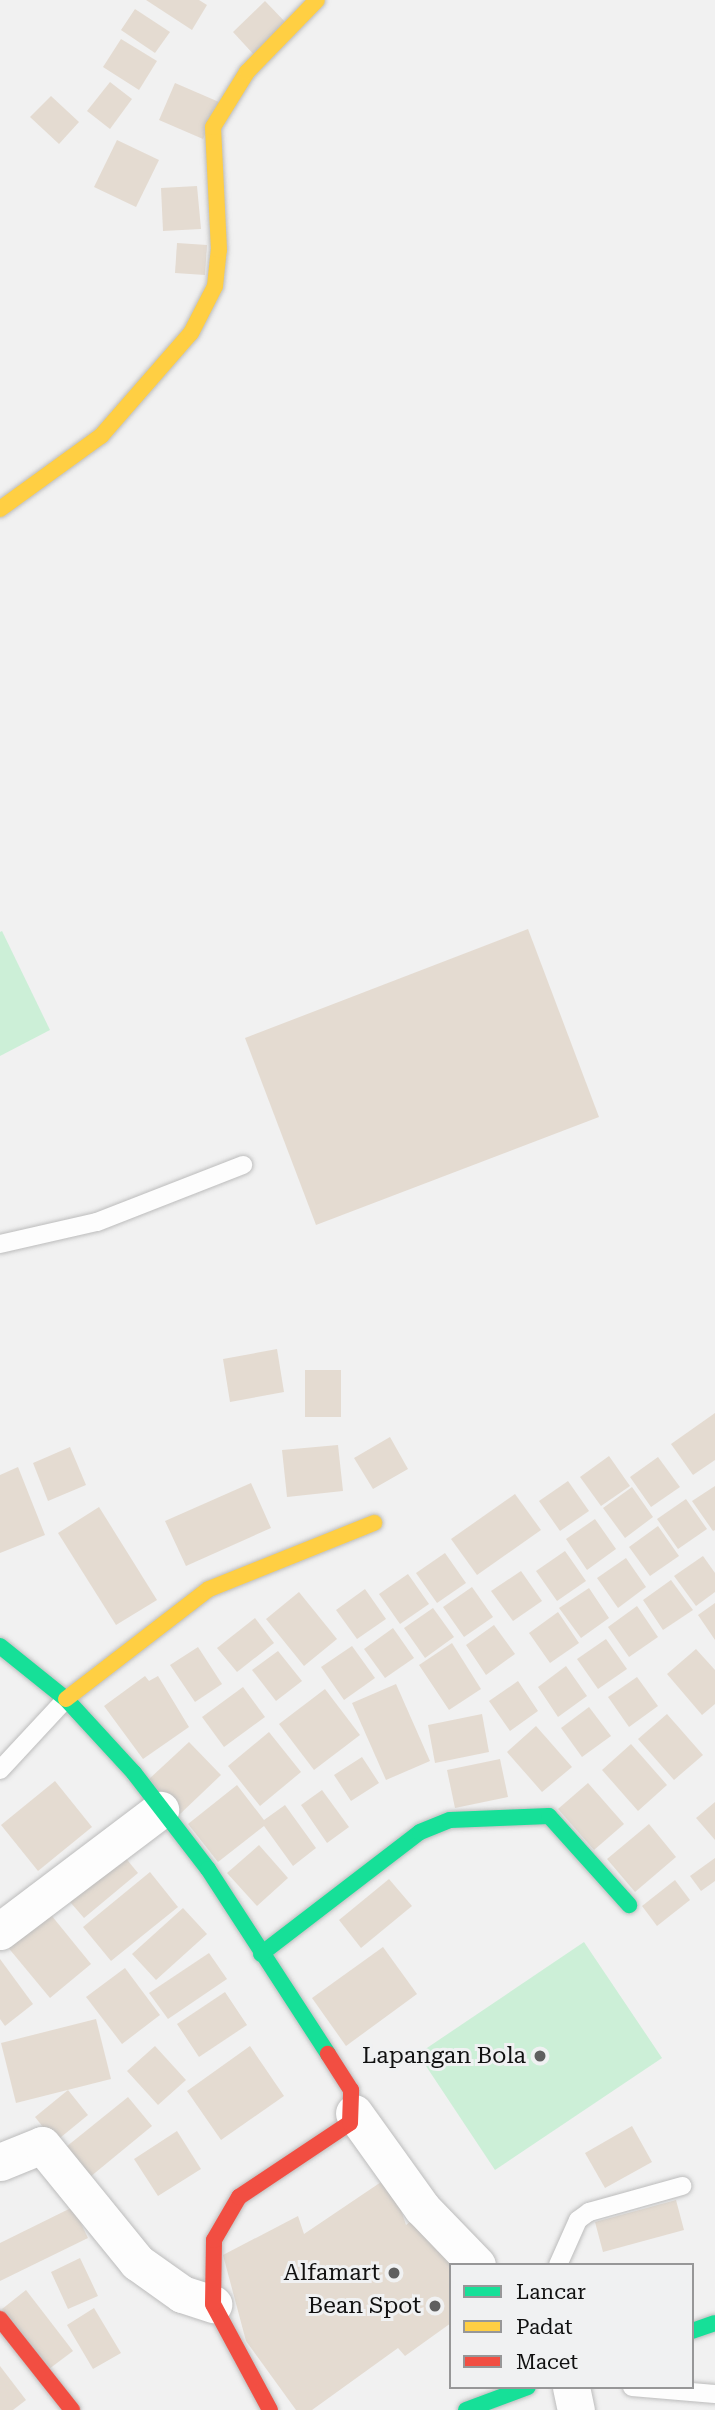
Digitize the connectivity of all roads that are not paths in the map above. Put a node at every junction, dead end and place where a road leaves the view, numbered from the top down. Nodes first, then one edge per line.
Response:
1 (317, 0) edge
2 (0, 509) edge
3 (243, 1165) dead end
4 (0, 1244) edge
5 (374, 1523) dead end
6 (0, 1646) edge
7 (66, 1699) junction
8 (0, 1770) edge
9 (160, 1810) junction
10 (629, 1905) dead end
11 (0, 1931) edge
12 (261, 1954) junction
13 (354, 2113) junction
14 (0, 2162) edge
15 (682, 2186) dead end
16 (475, 2263) edge
17 (559, 2263) edge
18 (214, 2304) junction
19 (0, 2319) edge
20 (715, 2323) edge
21 (694, 2330) edge
22 (523, 2389) edge
23 (571, 2389) edge
24 (656, 2389) edge
25 (715, 2394) edge
26 (72, 2410) edge
27 (270, 2410) edge
28 (466, 2410) edge
29 (576, 2410) edge

1 - 2 main road
3 - 4 lane
5 - 7 main road
6 - 7 main road
7 - 8 lane
7 - 9 main road
9 - 11 street
9 - 12 main road
10 - 12 main road
12 - 13 main road
13 - 16 street
13 - 18 main road
14 - 18 street
15 - 17 lane
18 - 27 main road
19 - 26 main road
20 - 21 main road
22 - 28 main road
23 - 29 street
24 - 25 lane

